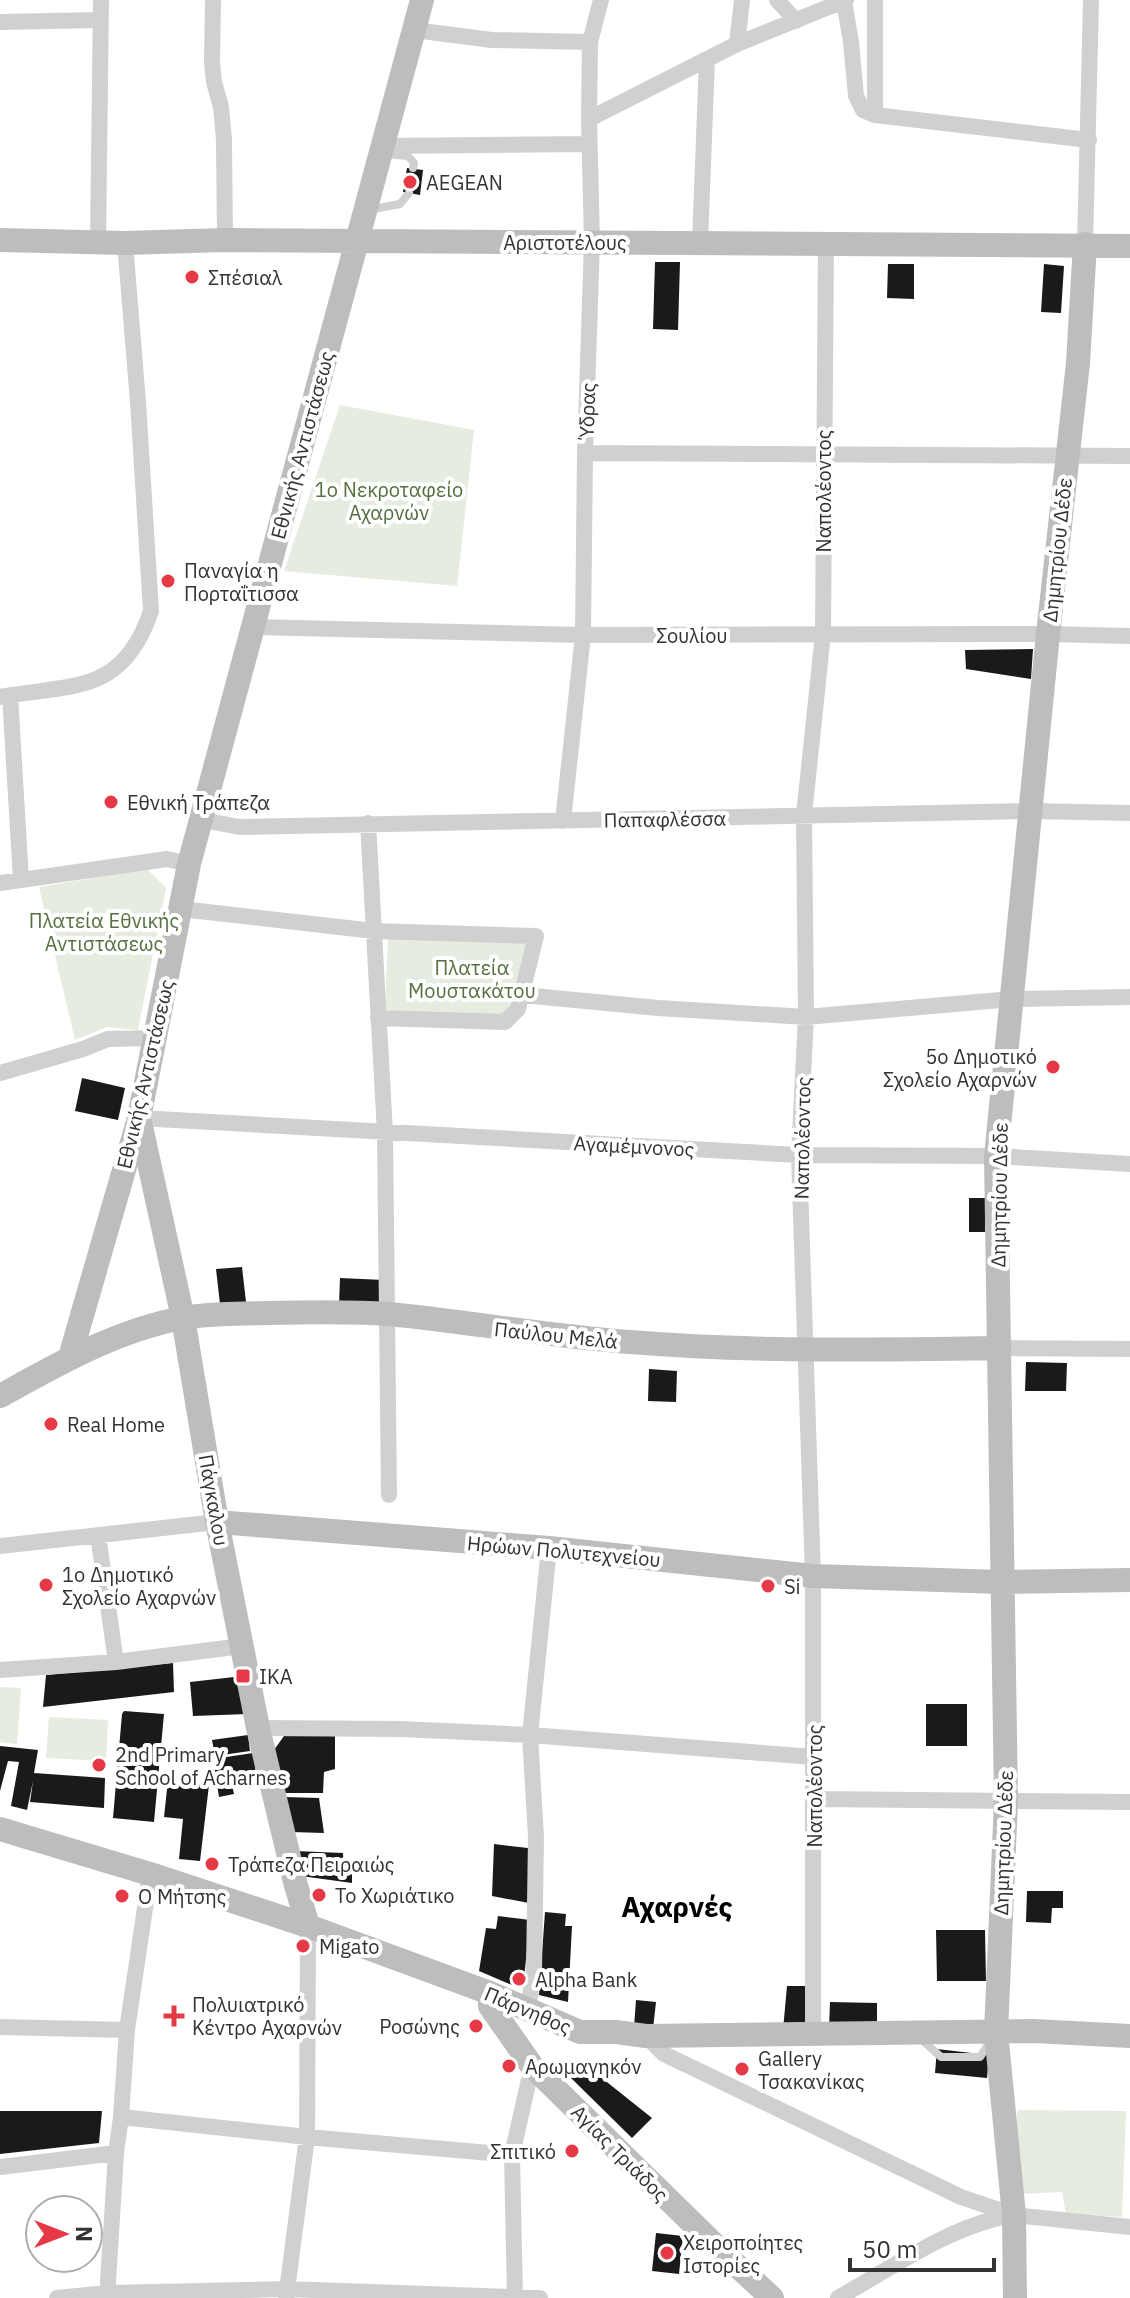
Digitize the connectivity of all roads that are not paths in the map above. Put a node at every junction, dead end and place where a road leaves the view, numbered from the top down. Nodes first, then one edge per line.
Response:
1 (101, 0) edge
2 (213, 0) edge
3 (422, 0) edge
4 (601, 0) edge
5 (742, 0) edge
6 (777, 0) edge
7 (875, 0) edge
8 (1091, 0) edge
9 (845, 1) edge
10 (99, 20) junction
11 (796, 21) junction
12 (0, 22) edge
13 (414, 30) junction
14 (590, 42) junction
15 (737, 44) junction
16 (707, 59) junction
17 (875, 115) junction
18 (589, 119) junction
19 (1089, 140) junction
20 (589, 144) junction
21 (382, 150) junction
22 (413, 168) dead end
23 (409, 193) dead end
24 (366, 210) junction
25 (0, 240) edge
26 (225, 240) junction
27 (357, 241) junction
28 (98, 242) junction
29 (592, 242) junction
30 (125, 243) junction
31 (700, 243) junction
32 (826, 243) junction
33 (1085, 244) junction
34 (1130, 246) edge
35 (585, 453) junction
36 (823, 454) junction
37 (1067, 454) junction
38 (1130, 456) edge
39 (253, 627) junction
40 (823, 634) junction
41 (1048, 634) junction
42 (583, 635) junction
43 (1130, 636) edge
44 (5, 696) edge
45 (1030, 811) junction
46 (1130, 813) edge
47 (804, 815) junction
48 (202, 820) junction
49 (563, 821) junction
50 (368, 823) junction
51 (189, 864) junction
52 (21, 880) junction
53 (0, 883) edge
54 (181, 909) junction
55 (374, 931) junction
56 (523, 995) junction
57 (1130, 997) edge
58 (1012, 999) junction
59 (806, 1017) junction
60 (378, 1018) junction
61 (155, 1038) junction
62 (0, 1073) edge
63 (139, 1118) junction
64 (385, 1133) junction
65 (799, 1155) junction
66 (996, 1156) junction
67 (1130, 1164) edge
68 (387, 1314) junction
69 (183, 1318) junction
70 (999, 1348) junction
71 (1130, 1349) edge
72 (806, 1351) junction
73 (70, 1357) junction
74 (0, 1396) edge
75 (389, 1495) dead end
76 (217, 1522) junction
77 (98, 1535) junction
78 (0, 1546) edge
79 (549, 1548) junction
80 (813, 1576) junction
81 (1130, 1580) edge
82 (1002, 1582) junction
83 (242, 1646) junction
84 (116, 1662) junction
85 (0, 1670) edge
86 (258, 1728) junction
87 (530, 1735) junction
88 (814, 1757) junction
89 (815, 1799) junction
90 (1006, 1801) junction
91 (1130, 1802) edge
92 (0, 1829) edge
93 (150, 1874) junction
94 (308, 1926) junction
95 (490, 1993) junction
96 (528, 2010) junction
97 (0, 2027) edge
98 (127, 2030) junction
99 (996, 2032) junction
100 (813, 2034) junction
101 (646, 2036) junction
102 (1130, 2036) edge
103 (532, 2066) junction
104 (121, 2117) junction
105 (307, 2137) junction
106 (116, 2153) junction
107 (512, 2155) junction
108 (0, 2167) edge
109 (1014, 2215) junction
110 (1130, 2227) edge
111 (286, 2293) edge
112 (107, 2295) edge
113 (514, 2297) edge
114 (57, 2298) edge
115 (540, 2298) edge
116 (772, 2298) edge
117 (838, 2298) edge
118 (1015, 2298) edge

1 - 10 street
2 - 26 street
3 - 13 street, Εθνικής Αντιστάσεως
4 - 14 street, Ύδρας
5 - 15 street
6 - 11 street
7 - 17 street
8 - 19 street, Δημητρίου Δέδε
9 - 11 street
9 - 17 street
10 - 12 street
10 - 28 street
11 - 15 street
13 - 14 street
13 - 21 street, Εθνικής Αντιστάσεως
14 - 18 street, Ύδρας
15 - 16 street
16 - 18 street
16 - 31 street
17 - 19 street
18 - 20 street, Ύδρας
19 - 33 street, Δημητρίου Δέδε
20 - 21 street
20 - 29 street, Ύδρας
21 - 22 lane
21 - 24 street, Εθνικής Αντιστάσεως
23 - 24 lane
24 - 27 street, Εθνικής Αντιστάσεως
25 - 28 street, Αριστοτέλους
26 - 27 street, Αριστοτέλους
26 - 30 street, Αριστοτέλους
27 - 29 street, Αριστοτέλους
27 - 39 street, Εθνικής Αντιστάσεως
28 - 30 street, Αριστοτέλους
29 - 31 street, Αριστοτέλους
29 - 35 street, Ύδρας
30 - 44 street
31 - 32 street, Αριστοτέλους
32 - 33 street, Αριστοτέλους
32 - 36 street, Ναπολέοντος
33 - 34 street, Αριστοτέλους
33 - 37 street, Δημητρίου Δέδε
35 - 36 street
35 - 42 street, Ύδρας
36 - 37 street
36 - 40 street, Ναπολέοντος
37 - 38 street
37 - 41 street, Δημητρίου Δέδε
39 - 42 street, Σουλίου
39 - 48 street, Εθνικής Αντιστάσεως
40 - 41 street, Σουλίου
40 - 42 street, Σουλίου
40 - 47 street, Ναπολέοντος
41 - 43 street, Σουλίου
41 - 45 street, Δημητρίου Δέδε
42 - 49 street, Ύδρας
44 - 52 street
45 - 46 street, Παπαφλέσσα
45 - 47 street, Παπαφλέσσα
45 - 58 street, Δημητρίου Δέδε
47 - 49 street, Παπαφλέσσα
47 - 59 street, Ναπολέοντος
48 - 50 street, Παπαφλέσσα
48 - 51 street, Εθνικής Αντιστάσεως
49 - 50 street, Παπαφλέσσα
50 - 55 street
51 - 52 street
51 - 54 street, Εθνικής Αντιστάσεως
52 - 53 street
54 - 55 street
54 - 61 street, Εθνικής Αντιστάσεως
55 - 56 street
55 - 60 street
56 - 59 street
56 - 60 street
57 - 58 street
58 - 59 street
58 - 66 street, Δημητρίου Δέδε
59 - 65 street, Ναπολέοντος
60 - 64 street
61 - 62 street
61 - 63 street, Εθνικής Αντιστάσεως
63 - 64 street, Αγαμέμνονος
63 - 69 street, Πάγκαλου
63 - 73 street, Εθνικής Αντιστάσεως
64 - 65 street, Αγαμέμνονος
64 - 68 street
65 - 66 street, Αγαμέμνονος
65 - 72 street, Ναπολέοντος
66 - 67 street, Αγαμέμνονος
66 - 70 street, Δημητρίου Δέδε
68 - 69 street, Παύλου Μελά
68 - 72 street, Παύλου Μελά
68 - 75 street
69 - 73 street, Παύλου Μελά
69 - 76 street, Πάγκαλου
70 - 71 street, Παύλου Μελά
70 - 72 street, Παύλου Μελά
70 - 82 street, Δημητρίου Δέδε
72 - 80 street, Ναπολέοντος
73 - 74 street, Παύλου Μελά
76 - 77 street, Ηρώων Πολυτεχνείου
76 - 79 street, Ηρώων Πολυτεχνείου
76 - 83 street, Πάγκαλου
77 - 78 street, Ηρώων Πολυτεχνείου
77 - 84 street
79 - 80 street, Ηρώων Πολυτεχνείου
79 - 87 street
80 - 82 street, Ηρώων Πολυτεχνείου
80 - 88 street, Ναπολέοντος
81 - 82 street, Ηρώων Πολυτεχνείου
82 - 90 street, Δημητρίου Δέδε
83 - 84 street
83 - 86 street, Πάγκαλου
84 - 85 street
86 - 87 street
86 - 94 street, Πάγκαλου
87 - 88 street
87 - 96 street
88 - 89 street, Ναπολέοντος
89 - 90 street
89 - 100 street, Ναπολέοντος
90 - 91 street
90 - 99 street, Δημητρίου Δέδε
92 - 93 street, Πάρνηθος
93 - 94 street, Πάρνηθος
93 - 98 street
94 - 95 street, Πάρνηθος
94 - 105 street
95 - 96 street, Πάρνηθος
95 - 103 street, Αγίας Τριάδος
96 - 101 street, Πάρνηθος
97 - 98 street
98 - 104 street
99 - 100 street, Πάρνηθος
99 - 102 street, Πάρνηθος
99 - 109 street, Δημητρίου Δέδε
100 - 101 street, Πάρνηθος
101 - 109 street
103 - 107 street
103 - 116 street, Αγίας Τριάδος
104 - 105 street
104 - 106 street
105 - 107 street
105 - 111 street
106 - 108 street
106 - 112 street
107 - 113 street
109 - 110 street
109 - 117 street
109 - 118 street, Δημητρίου Δέδε
111 - 112 street
111 - 113 street
112 - 114 street
113 - 115 street

